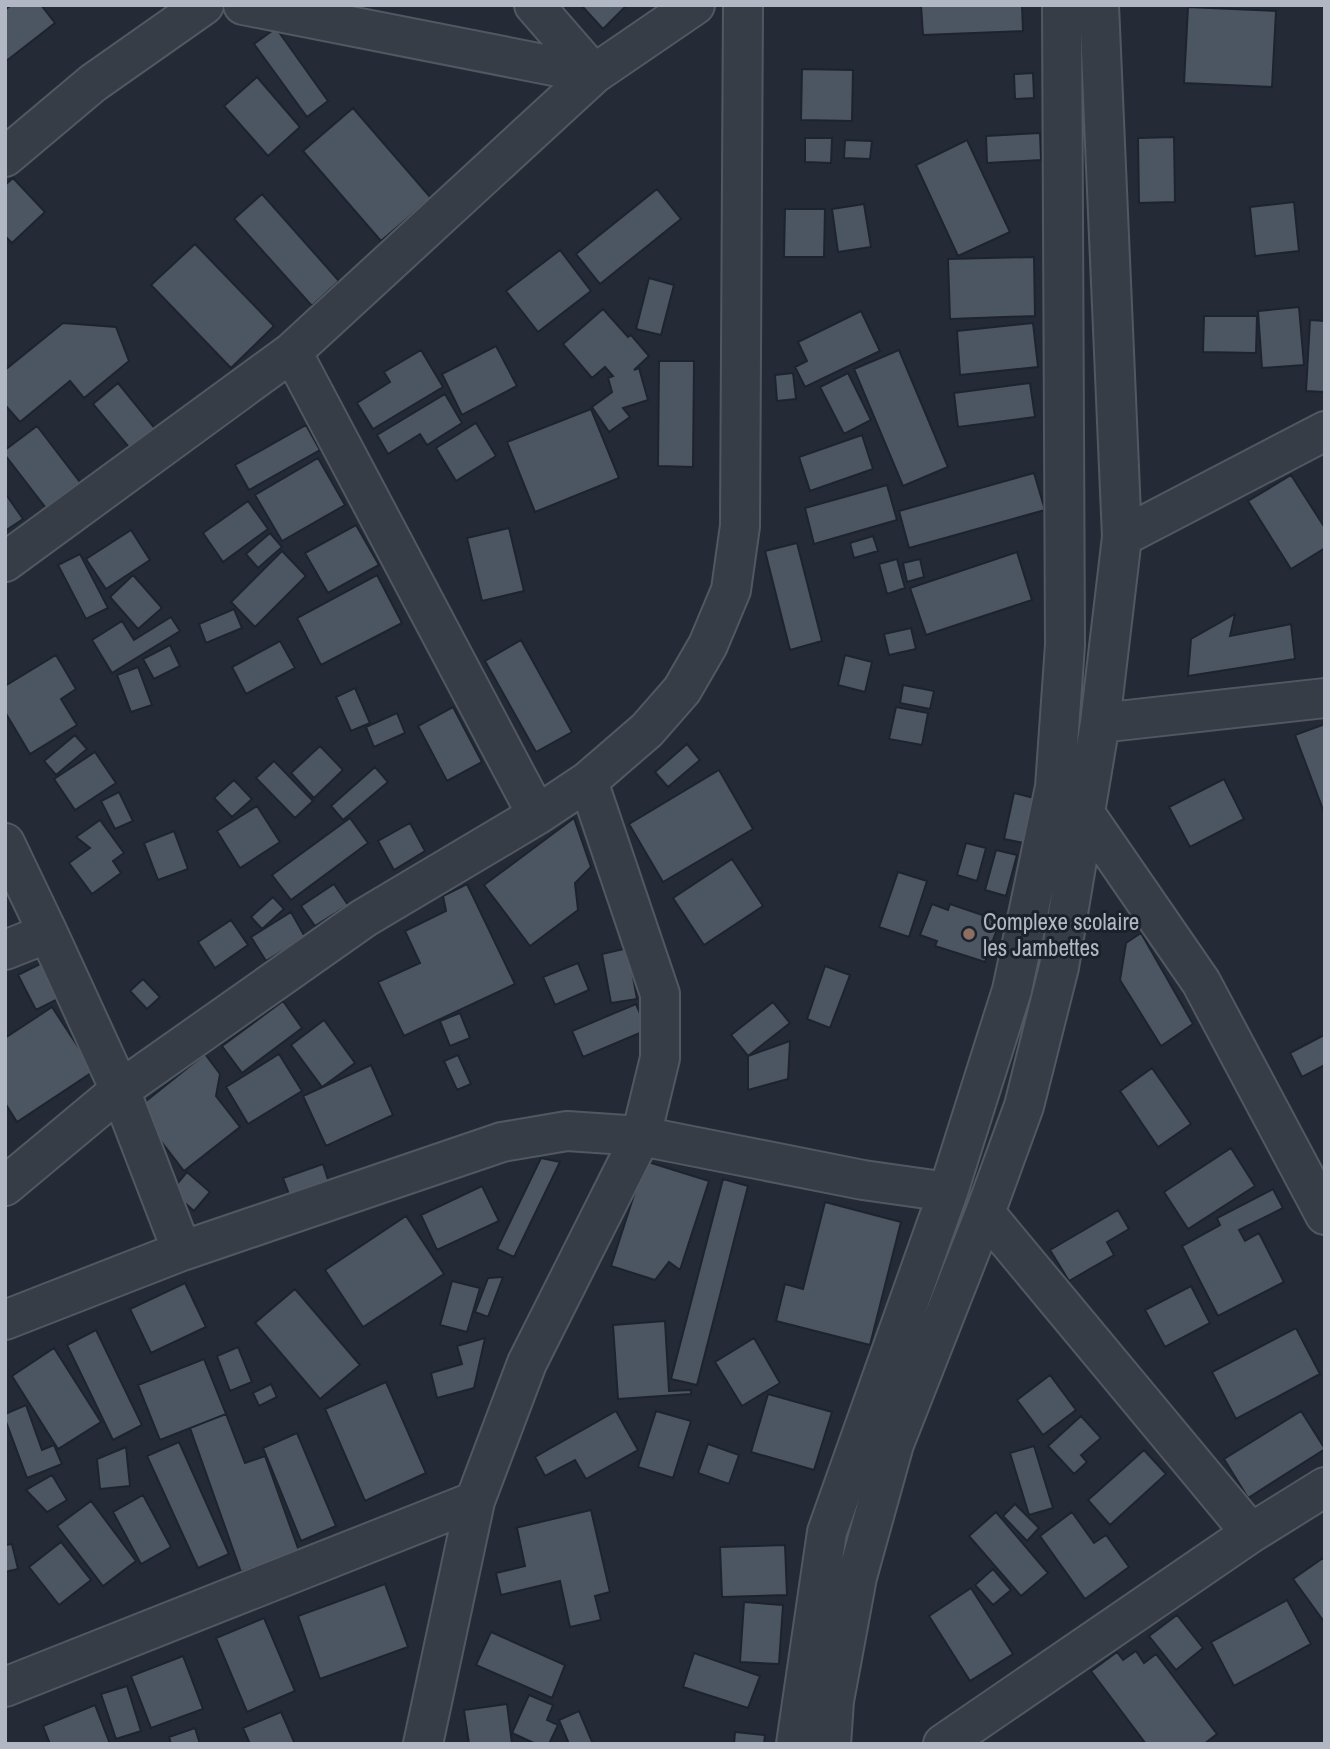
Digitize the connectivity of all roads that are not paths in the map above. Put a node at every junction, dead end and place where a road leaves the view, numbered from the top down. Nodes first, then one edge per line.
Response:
1 (204, 5) edge
2 (243, 5) edge
3 (534, 5) edge
4 (695, 5) edge
5 (743, 5) edge
6 (1062, 5) edge
7 (1099, 5) edge
8 (594, 74) junction
9 (5, 157) edge
10 (292, 352) junction
11 (1325, 431) edge
12 (1122, 537) junction
13 (5, 562) edge
14 (1325, 698) edge
15 (1100, 723) junction
16 (588, 781) junction
17 (537, 815) junction
18 (1086, 815) junction
19 (5, 843) edge
20 (48, 933) junction
21 (5, 950) edge
22 (120, 1090) junction
23 (641, 1136) junction
24 (5, 1186) edge
25 (948, 1192) junction
26 (985, 1213) junction
27 (1325, 1215) edge
28 (182, 1251) junction
29 (5, 1320) edge
30 (1325, 1486) edge
31 (475, 1501) junction
32 (1251, 1533) junction
33 (5, 1687) edge
34 (423, 1744) edge
35 (796, 1744) edge
36 (831, 1744) edge
37 (943, 1744) edge

1 - 9 street
2 - 8 street
3 - 8 street
4 - 8 street
5 - 16 street
6 - 25 street
7 - 12 street
8 - 10 street
10 - 13 street
10 - 17 street
11 - 12 street
12 - 15 street
14 - 15 street
15 - 18 street
16 - 17 street
16 - 23 street
17 - 22 street
18 - 26 street
18 - 27 street
19 - 20 street
20 - 21 street
20 - 22 street
22 - 24 street
22 - 28 street
23 - 25 street
23 - 28 street
23 - 31 street
25 - 35 street
26 - 32 street
26 - 36 street
28 - 29 street
30 - 32 street
31 - 33 street
31 - 34 street
32 - 37 street

